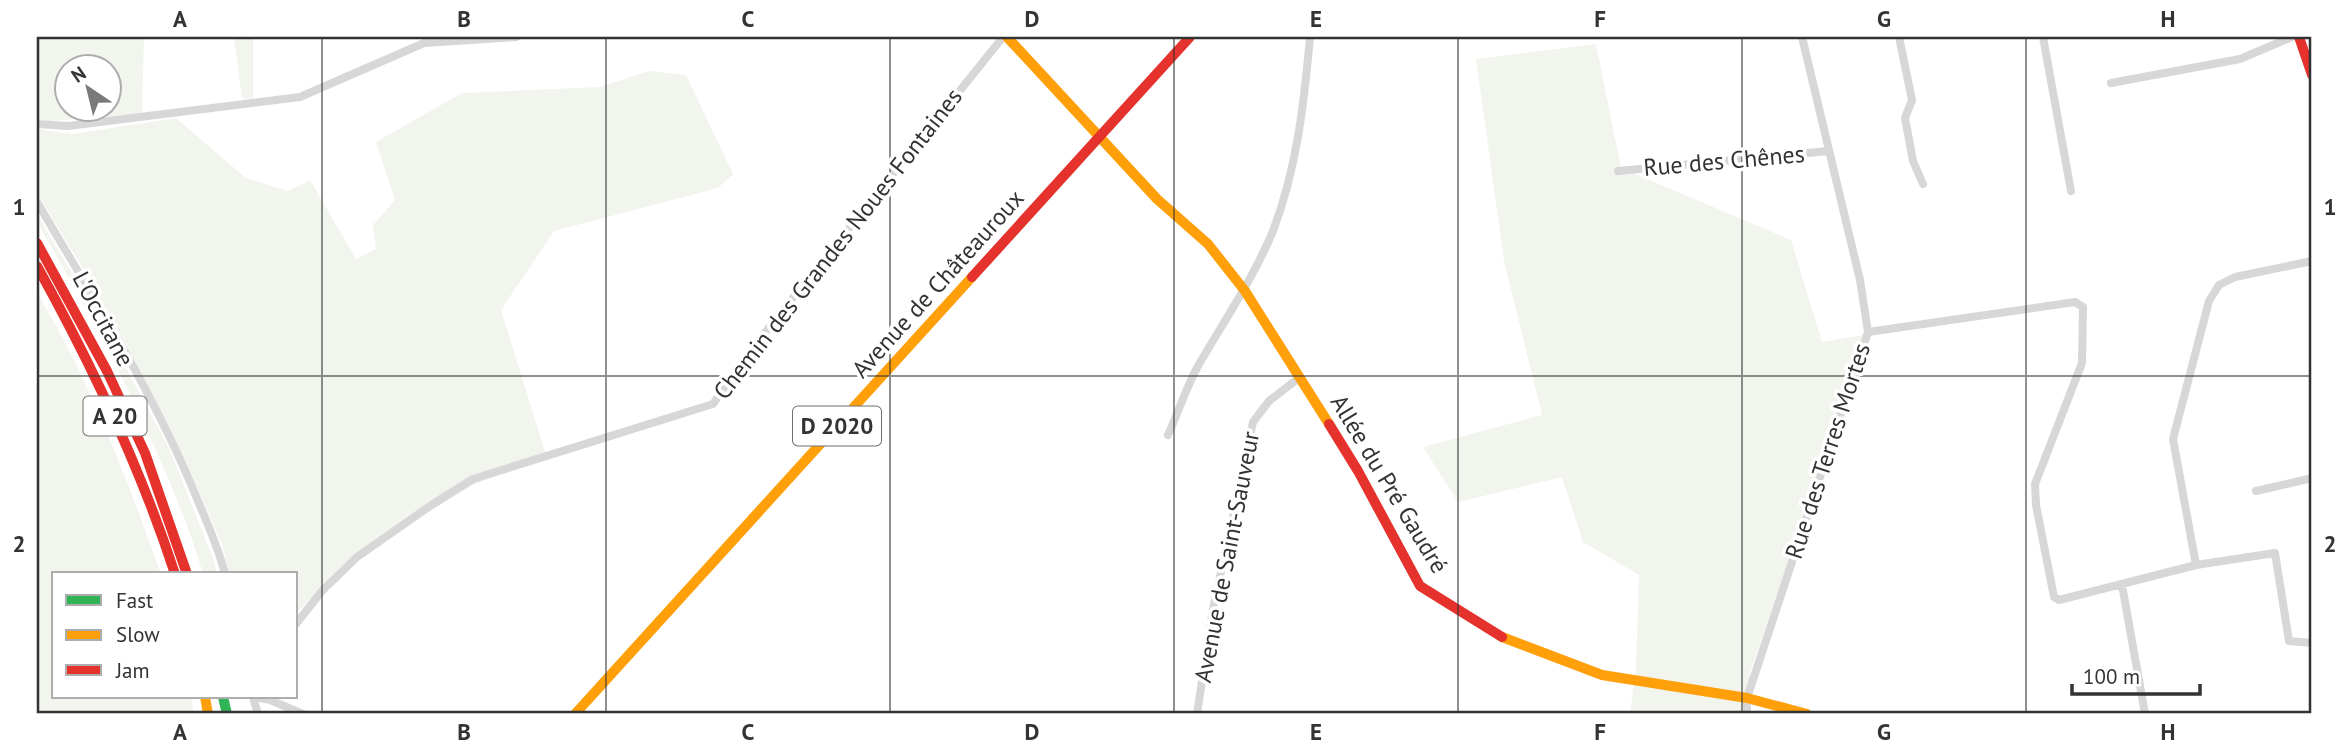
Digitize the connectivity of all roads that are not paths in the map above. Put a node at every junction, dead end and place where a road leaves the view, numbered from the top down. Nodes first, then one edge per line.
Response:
1 (516, 37) edge
2 (1005, 37) edge
3 (1190, 37) edge
4 (1310, 37) edge
5 (1802, 37) edge
6 (1899, 37) edge
7 (2043, 37) edge
8 (2292, 37) edge
9 (2299, 37) edge
10 (2312, 75) edge
11 (2111, 83) dead end
12 (37, 124) edge
13 (1099, 137) junction
14 (1829, 151) junction
15 (1618, 171) dead end
16 (1923, 184) dead end
17 (2071, 191) dead end
18 (37, 202) edge
19 (37, 243) edge
20 (2312, 261) edge
21 (37, 266) edge
22 (1245, 291) junction
23 (1868, 332) junction
24 (1300, 377) junction
25 (1168, 435) dead end
26 (2312, 478) edge
27 (2256, 491) dead end
28 (2196, 565) junction
29 (174, 572) edge
30 (186, 572) edge
31 (224, 572) edge
32 (2122, 585) junction
33 (298, 621) edge
34 (2312, 643) edge
35 (259, 698) edge
36 (1747, 698) junction
37 (303, 714) edge
38 (575, 714) edge
39 (1197, 714) edge
40 (1747, 714) edge
41 (1807, 714) edge
42 (2145, 714) edge

1 - 12 street
2 - 13 main road, Allée du Pré Gaudré
2 - 33 street, Chemin des Grandes Noues Fontaines
3 - 13 main road, Avenue de Châteauroux / D 2020
4 - 22 street
5 - 14 street, Rue des Terres Mortes
6 - 16 street
7 - 17 street
8 - 11 street
9 - 10 main road
13 - 22 main road, Allée du Pré Gaudré
13 - 38 main road, Avenue de Châteauroux / D 2020
14 - 15 street, Rue des Chênes
14 - 23 street, Rue des Terres Mortes
18 - 31 street
19 - 30 main road, L'Occitane / A 20
20 - 28 street
21 - 29 main road, L'Occitane / A 20
22 - 24 main road, Allée du Pré Gaudré
22 - 25 street
23 - 32 street
23 - 36 street, Rue des Terres Mortes
24 - 36 main road, Allée du Pré Gaudré
24 - 39 street, Avenue de Saint-Sauveur
26 - 27 street
28 - 32 street
28 - 34 street
32 - 42 street
35 - 37 street
36 - 40 street, Rue des Terres Mortes
36 - 41 main road, Allée du Pré Gaudré

